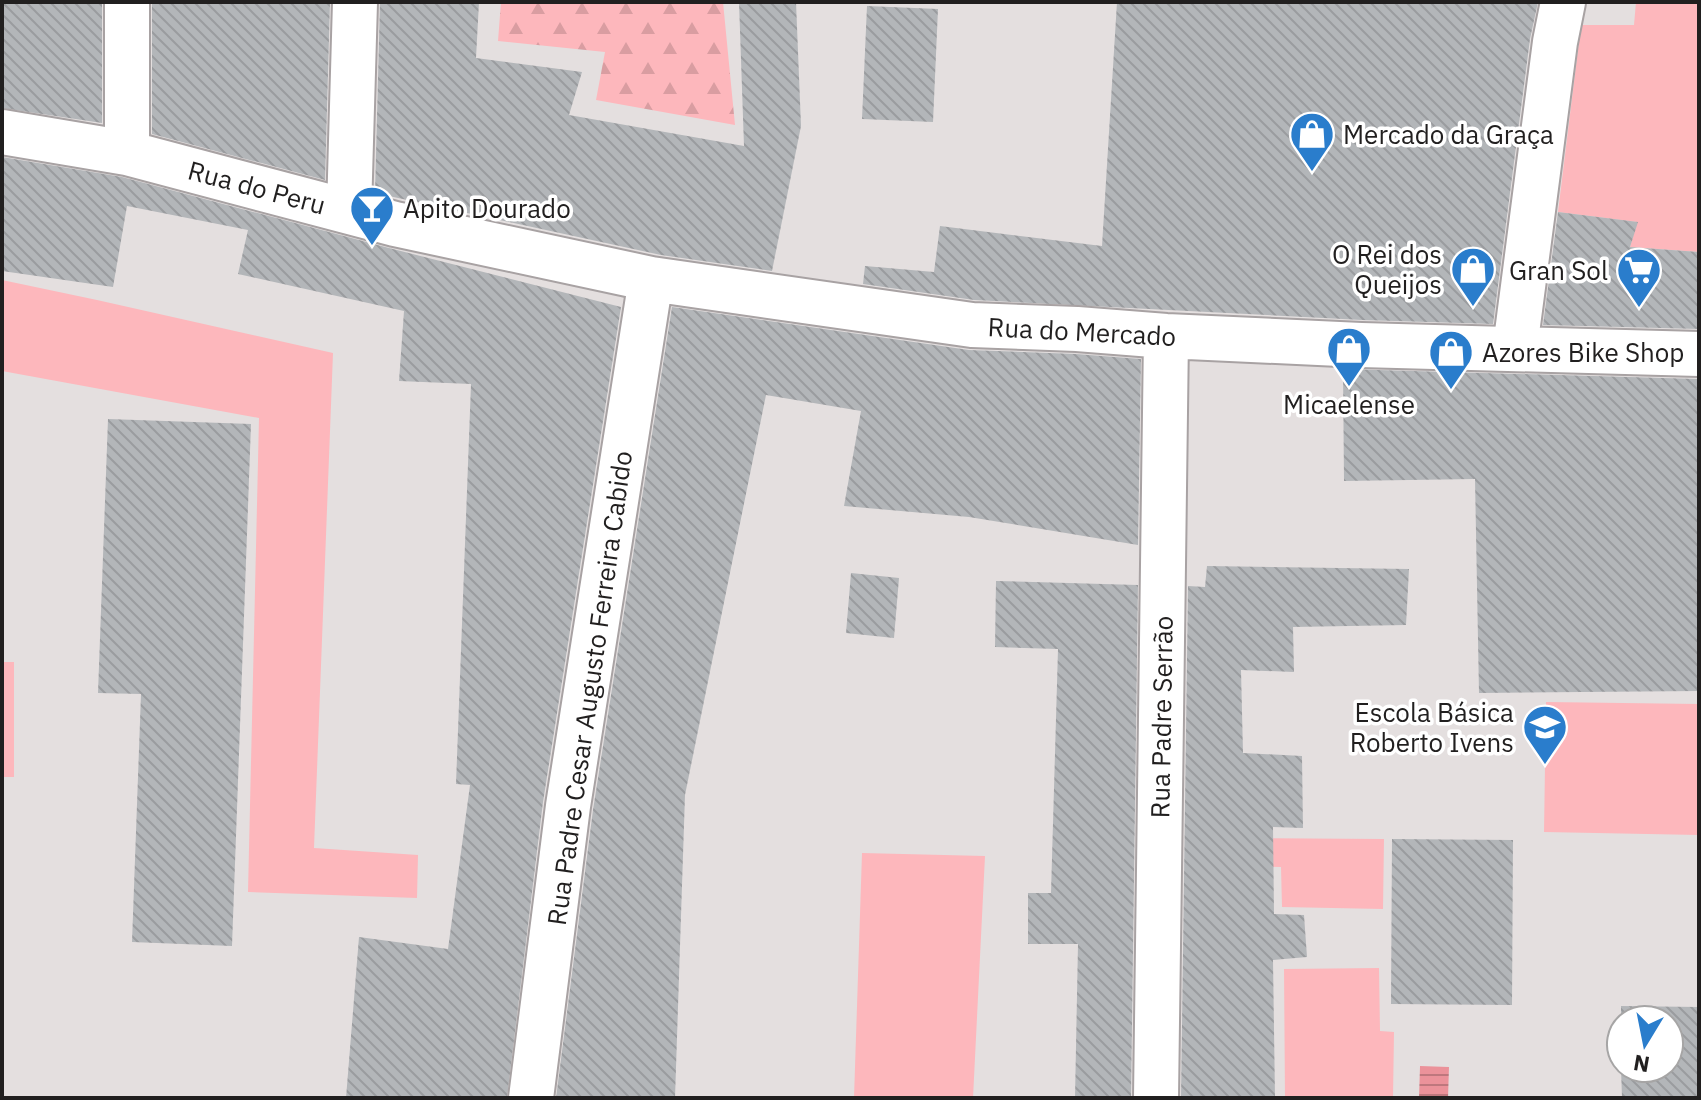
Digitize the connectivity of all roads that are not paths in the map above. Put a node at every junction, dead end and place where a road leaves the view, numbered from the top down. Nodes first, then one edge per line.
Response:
1 (127, 2) edge
2 (355, 2) edge
3 (1563, 2) edge
4 (2, 132) edge
5 (127, 153) junction
6 (349, 211) junction
7 (651, 279) junction
8 (1166, 336) junction
9 (1515, 348) junction
10 (1699, 354) edge
11 (531, 1098) edge
12 (1156, 1098) edge

1 - 5 street
2 - 6 street
3 - 9 street
4 - 5 street, Rua do Peru
5 - 6 street, Rua do Peru
6 - 7 street, Rua do Peru
7 - 8 street, Rua do Mercado
7 - 11 street, Rua Padre Cesar Augusto Ferreira Cabido
8 - 9 street, Rua do Mercado
8 - 12 street, Rua Padre Serrão
9 - 10 street, Rua do Mercado

